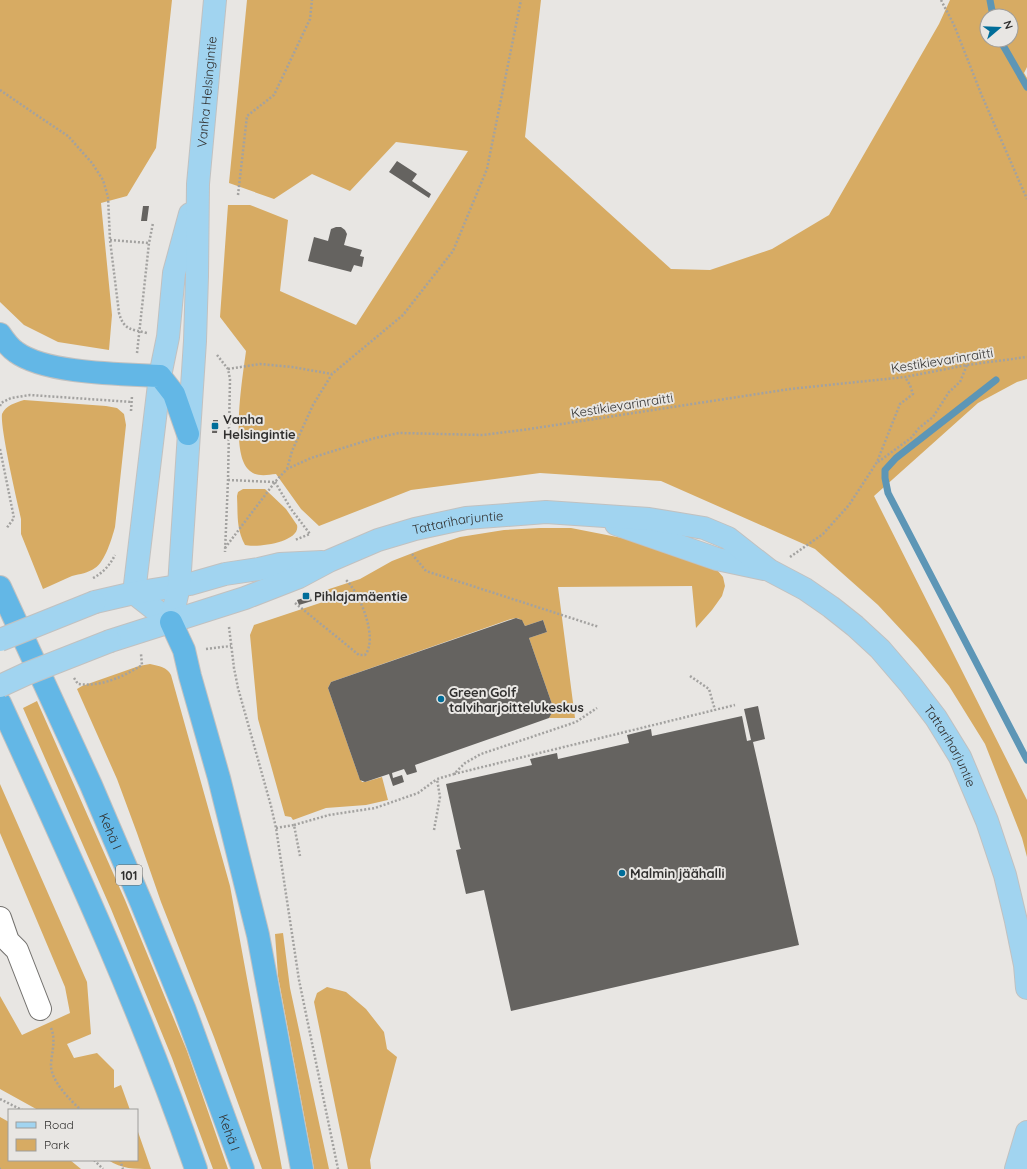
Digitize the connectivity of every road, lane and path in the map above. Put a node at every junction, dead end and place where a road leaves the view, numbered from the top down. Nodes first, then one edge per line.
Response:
1 (215, 0) edge
2 (312, 0) edge
3 (521, 0) edge
4 (941, 0) edge
5 (0, 90) edge
6 (198, 184) junction
7 (238, 195) dead end
8 (1027, 198) edge
9 (154, 223) dead end
10 (110, 240) junction
11 (149, 243) junction
12 (0, 334) edge
13 (216, 354) dead end
14 (1027, 357) edge
15 (967, 365) junction
16 (228, 369) junction
17 (332, 374) junction
18 (160, 376) junction
19 (905, 377) junction
20 (132, 402) dead end
21 (0, 406) edge
22 (188, 434) junction
23 (0, 449) edge
24 (877, 462) junction
25 (287, 469) junction
26 (228, 480) junction
27 (275, 482) junction
28 (6, 529) dead end
29 (310, 534) dead end
30 (411, 552) dead end
31 (329, 561) junction
32 (769, 570) junction
33 (339, 581) dead end
34 (178, 586) junction
35 (0, 587) edge
36 (134, 593) junction
37 (292, 600) dead end
38 (171, 622) junction
39 (599, 627) dead end
40 (229, 629) dead end
41 (0, 640) edge
42 (141, 652) dead end
43 (71, 672) dead end
44 (690, 676) dead end
45 (0, 686) edge
46 (0, 703) edge
47 (735, 705) dead end
48 (597, 708) dead end
49 (715, 710) junction
50 (0, 728) edge
51 (454, 774) junction
52 (437, 779) junction
53 (47, 806) junction
54 (294, 825) junction
55 (276, 828) junction
56 (434, 830) dead end
57 (300, 856) dead end
58 (0, 918) edge
59 (1027, 988) edge
60 (40, 1009) joint
61 (0, 1098) edge
62 (20, 1109) edge
63 (80, 1109) edge
64 (1027, 1132) edge
65 (95, 1161) edge
66 (103, 1169) edge
67 (196, 1169) edge
68 (243, 1169) edge
69 (302, 1169) edge
70 (338, 1169) edge
71 (1016, 1169) edge

1 - 6 main road, Vanha Helsingintie
2 - 7 path
3 - 17 path
4 - 8 path
5 - 10 path
6 - 18 main road, Vanha Helsingintie
6 - 22 main road, Vanha Helsingintie
9 - 11 path
10 - 11 path
10 - 11 path
12 - 18 highway
13 - 16 path
14 - 15 path, Kestikievarinraitti
15 - 19 path, Kestikievarinraitti
15 - 24 path
16 - 17 path
16 - 26 path
17 - 25 path
18 - 22 highway
18 - 36 main road, Vanha Helsingintie
19 - 24 path
19 - 25 path, Kestikievarinraitti
20 - 21 path
22 - 34 main road, Vanha Helsingintie
23 - 28 path
24 - 32 path
25 - 27 path, Kestikievarinraitti
26 - 27 path
26 - 27 path, Kestikievarinraitti
27 - 29 path
30 - 39 path
31 - 32 main road, Tattariharjuntie
31 - 34 main road, Tattariharjuntie
31 - 38 main road, Tattariharjuntie
32 - 59 main road, Tattariharjuntie
33 - 37 path
34 - 36 main road
34 - 38 main road, Vanha Helsingintie
35 - 68 highway, Kehä I / 101
36 - 38 main road
36 - 41 main road, bridge
38 - 45 main road, bridge
38 - 69 highway
40 - 55 path
42 - 43 path
44 - 49 path
46 - 53 highway
47 - 49 path
48 - 51 path
49 - 51 path
50 - 53 highway
51 - 52 path
52 - 54 path
52 - 56 path
53 - 67 highway
54 - 55 path
54 - 57 path
55 - 70 path
58 - 60 lane
60 - 63 path
61 - 62 path
64 - 71 main road
65 - 66 path

